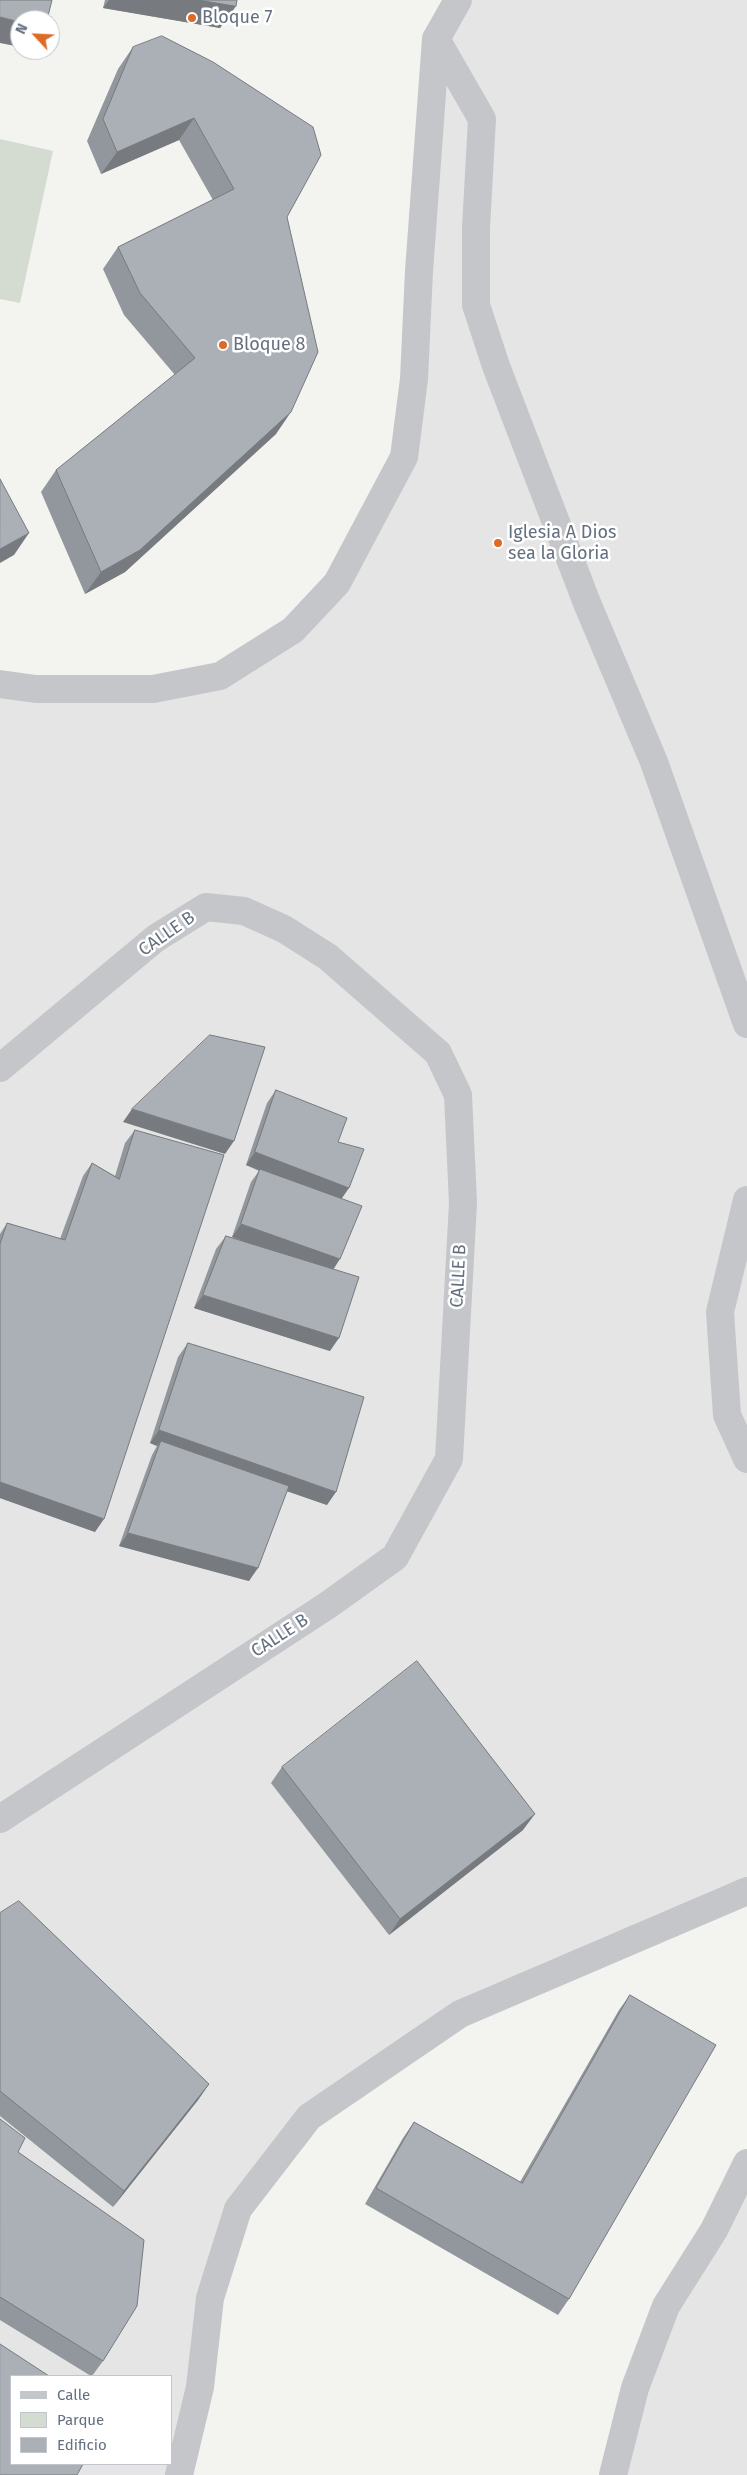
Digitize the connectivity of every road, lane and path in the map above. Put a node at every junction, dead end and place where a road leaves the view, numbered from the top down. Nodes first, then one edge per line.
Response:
1 (458, 0) edge
2 (436, 39) junction
3 (0, 684) edge
4 (747, 1024) edge
5 (0, 1068) edge
6 (747, 1200) edge
7 (747, 1459) edge
8 (0, 1819) edge
9 (747, 1892) edge
10 (747, 2162) edge
11 (179, 2475) edge
12 (613, 2475) edge

1 - 2 street
2 - 3 street
2 - 4 street
5 - 8 street, CALLE B
6 - 7 street
9 - 11 street
10 - 12 street

